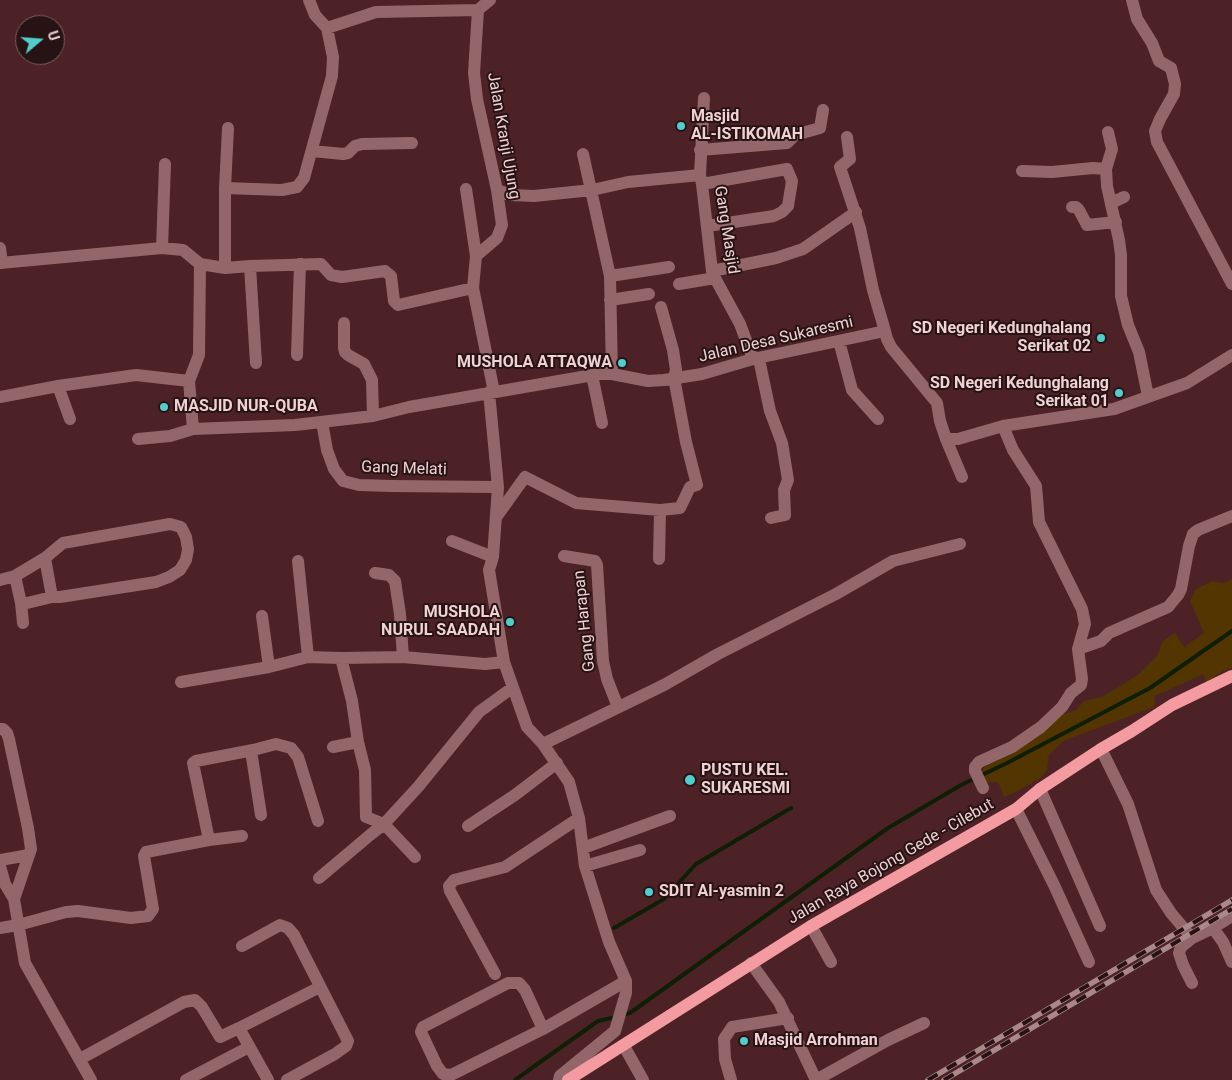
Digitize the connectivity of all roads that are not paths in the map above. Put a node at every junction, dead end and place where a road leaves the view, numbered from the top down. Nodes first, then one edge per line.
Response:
1 (309, 0) edge
2 (490, 0) edge
3 (1132, 0) edge
4 (478, 10) junction
5 (327, 28) junction
6 (704, 98) dead end
7 (823, 110) dead end
8 (228, 128) dead end
9 (1108, 132) dead end
10 (847, 137) dead end
11 (412, 143) dead end
12 (700, 150) junction
13 (312, 152) junction
14 (583, 154) dead end
15 (165, 164) dead end
16 (1106, 169) junction
17 (1022, 171) dead end
18 (701, 180) junction
19 (225, 188) junction
20 (466, 189) dead end
21 (497, 190) junction
22 (592, 190) junction
23 (1124, 197) dead end
24 (1111, 204) junction
25 (1072, 207) dead end
26 (856, 212) junction
27 (1116, 222) junction
28 (707, 226) junction
29 (0, 248) edge
30 (162, 248) junction
31 (476, 256) junction
32 (1, 263) edge
33 (200, 264) junction
34 (300, 264) junction
35 (250, 266) junction
36 (669, 267) dead end
37 (225, 268) junction
38 (714, 274) junction
39 (610, 276) junction
40 (679, 284) dead end
41 (1232, 284) edge
42 (472, 288) junction
43 (649, 294) dead end
44 (610, 300) junction
45 (661, 307) dead end
46 (344, 323) dead end
47 (885, 331) junction
48 (839, 341) junction
49 (297, 355) dead end
50 (1232, 355) edge
51 (756, 359) junction
52 (256, 363) dead end
53 (612, 374) junction
54 (592, 375) junction
55 (674, 378) junction
56 (189, 381) junction
57 (58, 386) junction
58 (491, 392) junction
59 (1148, 396) junction
60 (0, 397) edge
61 (373, 416) junction
62 (70, 420) dead end
63 (878, 420) dead end
64 (322, 422) junction
65 (602, 423) dead end
66 (1003, 426) junction
67 (192, 429) junction
68 (138, 439) dead end
69 (946, 439) junction
70 (962, 477) dead end
71 (498, 487) junction
72 (660, 510) junction
73 (1232, 516) edge
74 (497, 517) junction
75 (771, 518) dead end
76 (452, 541) dead end
77 (960, 544) dead end
78 (564, 556) dead end
79 (493, 557) junction
80 (44, 558) junction
81 (659, 559) dead end
82 (298, 561) dead end
83 (374, 573) dead end
84 (15, 576) junction
85 (0, 580) edge
86 (52, 597) junction
87 (21, 603) junction
88 (262, 616) dead end
89 (23, 623) dead end
90 (1078, 649) junction
91 (308, 657) junction
92 (403, 657) junction
93 (341, 658) junction
94 (504, 662) junction
95 (269, 667) junction
96 (1232, 676) edge
97 (181, 682) dead end
98 (512, 688) junction
99 (618, 707) junction
100 (0, 728) edge
101 (358, 742) junction
102 (543, 744) junction
103 (333, 747) dead end
104 (1101, 749) junction
105 (251, 751) junction
106 (557, 763) junction
107 (982, 787) dead end
108 (1040, 789) junction
109 (1016, 809) junction
110 (261, 815) dead end
111 (670, 816) dead end
112 (579, 818) junction
113 (318, 821) dead end
114 (384, 824) junction
115 (468, 826) dead end
116 (242, 836) dead end
117 (209, 840) junction
118 (583, 848) junction
119 (640, 850) dead end
120 (28, 855) junction
121 (415, 857) dead end
122 (0, 860) edge
123 (0, 866) edge
124 (584, 866) junction
125 (319, 878) dead end
126 (14, 899) junction
127 (1232, 916) edge
128 (18, 925) junction
129 (811, 926) junction
130 (1100, 926) dead end
131 (0, 928) edge
132 (1213, 928) junction
133 (1192, 938) junction
134 (242, 946) dead end
135 (832, 962) dead end
136 (1089, 962) dead end
137 (1232, 962) edge
138 (751, 963) junction
139 (495, 974) dead end
140 (1192, 983) dead end
141 (320, 986) junction
142 (626, 987) junction
143 (788, 1018) junction
144 (924, 1023) dead end
145 (239, 1028) junction
146 (543, 1029) junction
147 (220, 1037) junction
148 (624, 1046) junction
149 (249, 1047) junction
150 (229, 1057) junction
151 (80, 1058) junction
152 (91, 1080) edge
153 (186, 1080) edge
154 (268, 1080) edge
155 (287, 1080) edge
156 (558, 1080) edge
157 (568, 1080) edge
158 (643, 1080) edge
159 (731, 1080) edge
160 (816, 1080) edge

1 - 5 street
2 - 4 street
3 - 41 street
4 - 5 street
4 - 21 street, Jalan Kranji Ujung
5 - 13 street
6 - 12 street, Gang Masjid
7 - 12 street
8 - 19 street
9 - 16 street
10 - 26 street
11 - 13 street
12 - 18 street, Gang Masjid
13 - 19 street
14 - 22 street
15 - 30 street
16 - 17 street
16 - 24 street
18 - 22 street
18 - 28 street, Gang Masjid
18 - 28 street
19 - 37 street
20 - 31 street
21 - 22 street
21 - 31 street, Jalan Kranji Ujung
22 - 39 street
23 - 24 street
24 - 27 street
25 - 27 street
26 - 38 street
26 - 47 street
27 - 59 street
28 - 38 street, Gang Masjid
29 - 32 street
30 - 32 street
30 - 33 street
31 - 42 street
33 - 37 street
33 - 56 street
34 - 35 street
34 - 42 street
34 - 49 street
35 - 37 street
35 - 52 street
36 - 39 street
38 - 40 street
38 - 51 street, Gang Masjid
39 - 44 street
42 - 58 street
43 - 44 street
44 - 53 street
45 - 55 street
46 - 61 street
47 - 48 street, Jalan Desa Sukaresmi
47 - 69 street
48 - 51 street, Jalan Desa Sukaresmi
48 - 63 street, Jalan Desa Sukaresmi
50 - 59 street
51 - 55 street, Jalan Desa Sukaresmi
51 - 75 street, Gang Masjid
53 - 54 street, Jalan Desa Sukaresmi
53 - 55 street, Jalan Desa Sukaresmi
54 - 58 street, Jalan Desa Sukaresmi
54 - 65 street
55 - 72 street
56 - 57 street
56 - 67 street
57 - 60 street
57 - 62 street
58 - 61 street, Jalan Desa Sukaresmi
58 - 71 street
59 - 66 street
61 - 64 street, Jalan Desa Sukaresmi
64 - 67 street, Jalan Desa Sukaresmi
64 - 71 street, Gang Melati
66 - 69 street
66 - 90 street
67 - 68 street, Jalan Desa Sukaresmi
69 - 70 street
71 - 74 street
72 - 74 street
72 - 81 street
73 - 90 street
74 - 79 street
76 - 79 street
77 - 99 street
78 - 99 street, Gang Harapan
79 - 94 street
80 - 84 street
80 - 86 street
80 - 86 street
82 - 91 street
83 - 92 street
84 - 85 street
84 - 87 street
86 - 87 street
87 - 89 street
88 - 95 street
90 - 107 street
91 - 93 street
91 - 95 street
92 - 93 street
92 - 94 street
93 - 101 street
94 - 98 street
95 - 97 street
96 - 104 main road, Jalan Raya Bojong Gede - Cilebut
98 - 102 street
98 - 114 street
99 - 102 street
100 - 120 street
101 - 103 street
101 - 114 street
102 - 106 street
104 - 108 main road, Jalan Raya Bojong Gede - Cilebut
104 - 133 street
105 - 110 street
105 - 113 street
105 - 117 street
106 - 112 street
106 - 115 street
108 - 109 main road, Jalan Raya Bojong Gede - Cilebut
108 - 130 street
109 - 129 main road, Jalan Raya Bojong Gede - Cilebut
109 - 136 street
111 - 118 street
112 - 118 street
112 - 139 street
114 - 121 street
114 - 125 street
116 - 117 street
117 - 128 street
118 - 124 street
119 - 124 street
120 - 122 street
120 - 126 street
123 - 126 street
124 - 142 street
126 - 128 street
127 - 132 street
128 - 131 street
128 - 151 street
129 - 135 street
129 - 138 main road, Jalan Raya Bojong Gede - Cilebut
132 - 133 street
132 - 137 street
133 - 140 street
134 - 141 street
138 - 143 street
138 - 148 main road, Jalan Raya Bojong Gede - Cilebut
141 - 145 street
141 - 155 street
142 - 146 street
142 - 156 street
143 - 159 street
143 - 160 street
144 - 160 street
145 - 147 street
145 - 149 street
146 - 146 street
147 - 150 street
147 - 151 street
148 - 157 main road, Jalan Raya Bojong Gede - Cilebut
148 - 158 street
149 - 150 street
149 - 154 street
150 - 153 street
151 - 152 street

